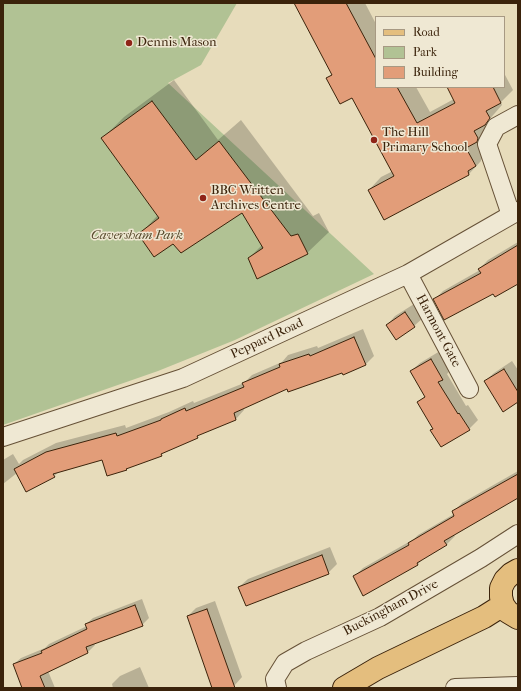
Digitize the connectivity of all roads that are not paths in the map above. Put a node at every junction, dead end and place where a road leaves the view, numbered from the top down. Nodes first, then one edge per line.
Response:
1 (518, 115) edge
2 (515, 213) edge
3 (408, 274) junction
4 (469, 389) dead end
5 (3, 437) edge
6 (518, 534) edge
7 (518, 570) edge
8 (510, 612) edge
9 (518, 686) edge
10 (277, 688) edge
11 (344, 688) edge
12 (455, 688) edge

1 - 2 street
2 - 3 street, Peppard Road
3 - 4 street, Harmont Gate
3 - 5 street, Peppard Road
6 - 10 street, Buckingham Drive
7 - 8 main road
8 - 11 main road
9 - 12 street

